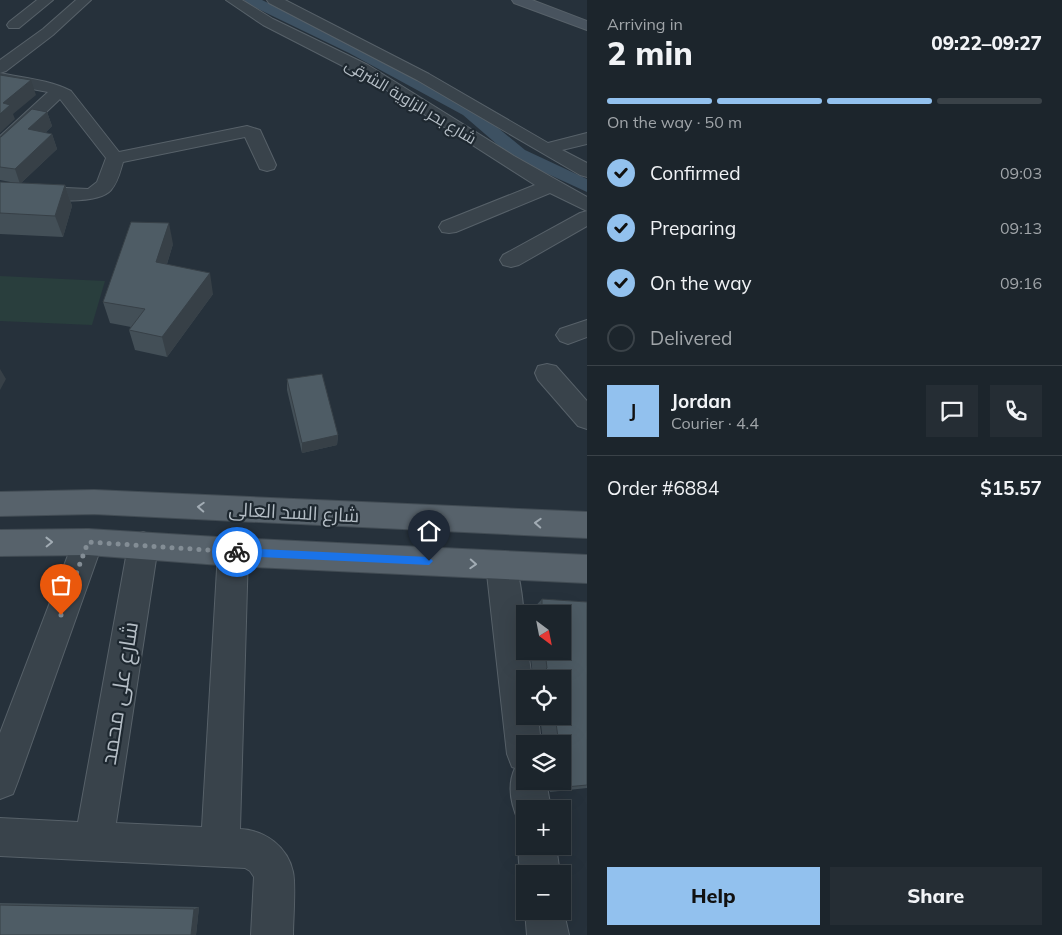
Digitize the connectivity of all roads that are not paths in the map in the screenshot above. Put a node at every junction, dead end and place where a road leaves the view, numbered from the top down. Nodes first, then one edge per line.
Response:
1 (46, 0) edge
2 (84, 0) edge
3 (233, 0) edge
4 (274, 0) edge
5 (519, 0) edge
6 (14, 25) dead end
7 (587, 26) edge
8 (0, 68) edge
9 (0, 78) edge
10 (58, 91) junction
11 (587, 138) edge
12 (0, 146) edge
13 (546, 150) junction
14 (114, 158) junction
15 (268, 165) dead end
16 (587, 171) edge
17 (550, 186) junction
18 (0, 191) edge
19 (587, 204) edge
20 (587, 217) edge
21 (449, 227) dead end
22 (511, 260) dead end
23 (547, 373) dead end
24 (587, 419) edge
25 (0, 504) edge
26 (395, 516) junction
27 (587, 525) edge
28 (88, 542) junction
29 (0, 543) edge
30 (143, 546) junction
31 (233, 552) junction
32 (393, 559) junction
33 (501, 565) junction
34 (587, 569) edge
35 (523, 735) edge
36 (0, 781) edge
37 (0, 837) edge
38 (94, 841) junction
39 (220, 846) junction
40 (546, 920) edge
41 (272, 935) edge
42 (548, 935) edge

1 - 6 street
2 - 8 street
3 - 17 street, شارع بحر الزاوية الشرقى
4 - 13 street, شارع بحر الزاوية الشرقى
5 - 7 street
9 - 10 street
10 - 12 street
10 - 14 street
11 - 13 street
13 - 16 street, شارع بحر الزاوية الشرقى
14 - 15 street
14 - 18 street
17 - 19 street, شارع بحر الزاوية الشرقى
17 - 21 street
20 - 22 street
23 - 24 street
26 -> 25 main road, شارع السد العالى
27 -> 26 main road, شارع السد العالى
26 - 32 main road
29 -> 28 main road
28 - 30 main road
28 - 36 street
30 - 31 main road
30 - 38 street, شارع على محمد
31 - 32 main road
31 - 39 street
32 -> 33 main road
33 - 34 main road
33 - 35 street
37 - 38 street
38 - 39 street
39 - 41 street
40 - 42 street

